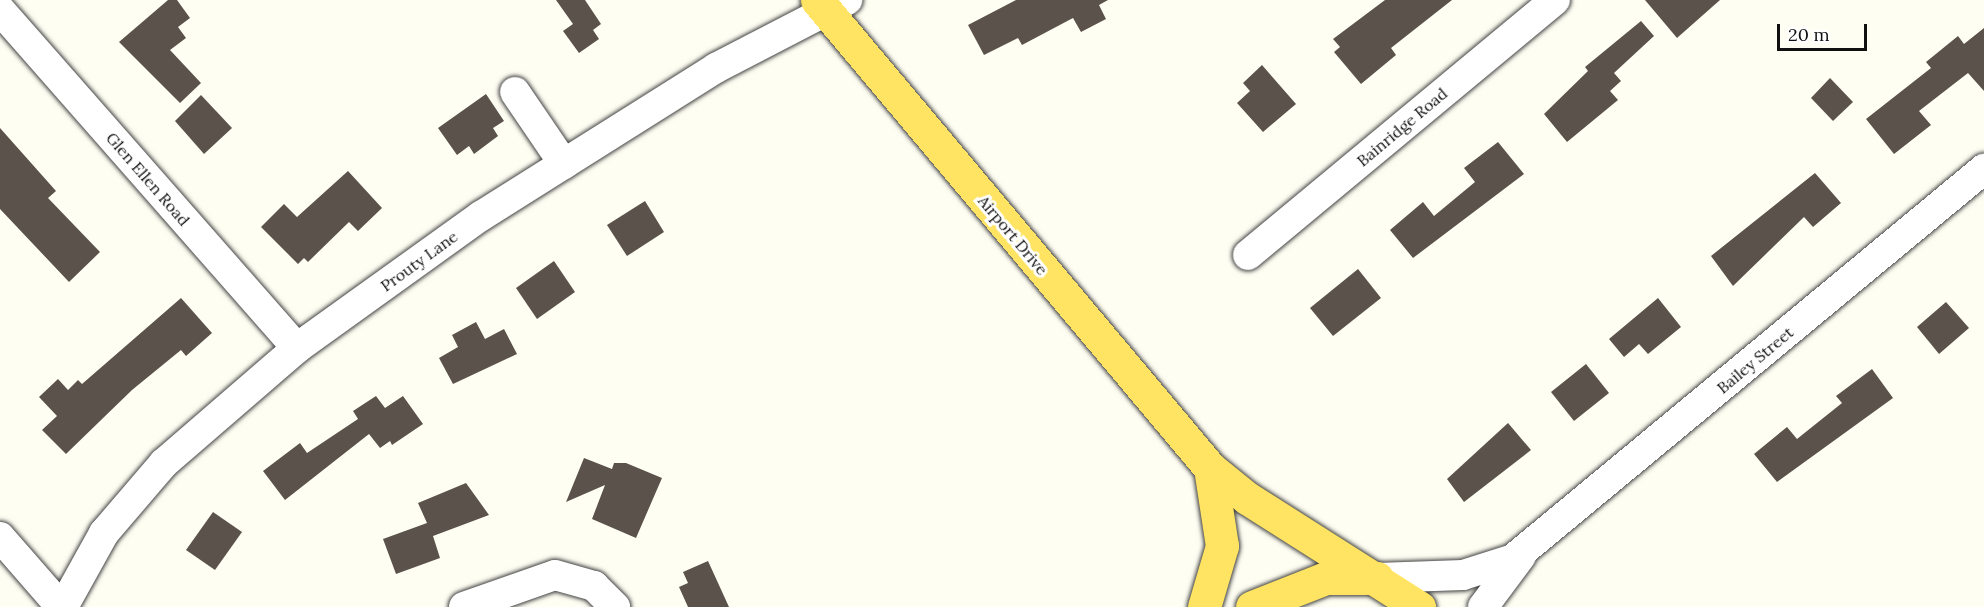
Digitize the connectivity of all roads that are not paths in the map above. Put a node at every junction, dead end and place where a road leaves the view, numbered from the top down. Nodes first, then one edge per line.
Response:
1 (1555, 0) edge
2 (830, 3) edge
3 (0, 10) edge
4 (515, 92) dead end
5 (564, 164) junction
6 (1984, 169) edge
7 (1248, 255) dead end
8 (297, 348) junction
9 (1210, 468) junction
10 (0, 537) edge
11 (1526, 550) junction
12 (1377, 578) junction
13 (62, 607) edge
14 (464, 607) edge
15 (615, 607) edge
16 (1204, 607) edge
17 (1252, 607) edge
18 (1419, 607) edge
19 (1484, 607) edge

1 - 7 street, Bainridge Road
2 - 5 street, Prouty Lane
2 - 9 main road, Airport Drive
3 - 8 street, Glen Ellen Road
4 - 5 street
5 - 8 street, Prouty Lane
6 - 11 street, Bailey Street
8 - 13 street, Prouty Lane
9 - 12 main road, Airport Drive
9 - 16 main road
10 - 13 street
11 - 12 street, Bailey Street
11 - 19 street, Bailey Street
12 - 17 main road
12 - 18 main road, Airport Drive
14 - 15 street

